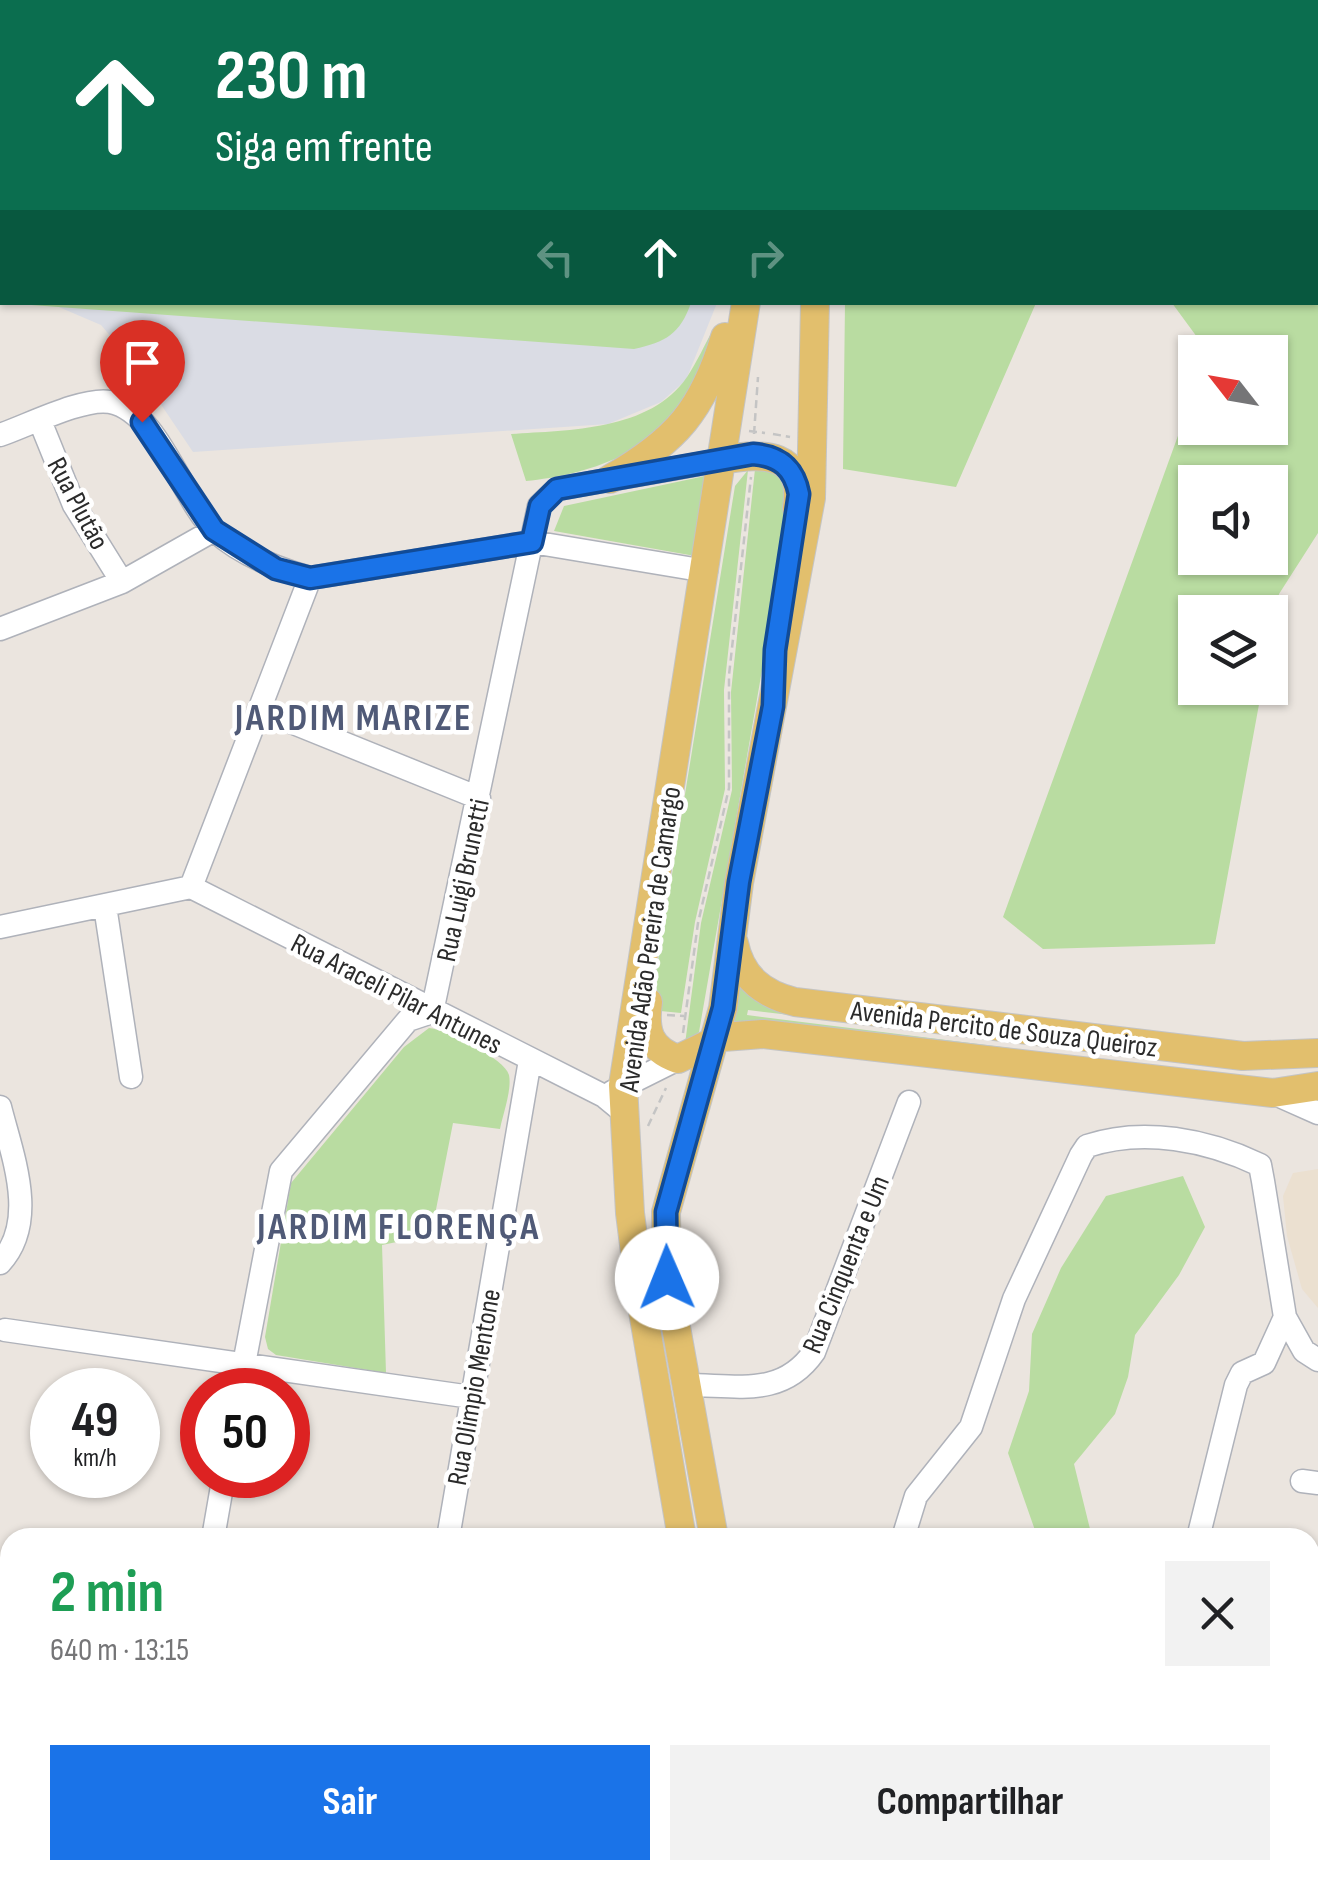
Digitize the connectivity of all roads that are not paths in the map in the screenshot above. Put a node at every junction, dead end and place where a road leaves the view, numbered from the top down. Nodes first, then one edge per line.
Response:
1 (741, 305) edge
2 (742, 305) edge
3 (814, 305) edge
4 (40, 422) junction
5 (0, 435) edge
6 (753, 454) junction
7 (722, 460) junction
8 (610, 479) junction
9 (716, 501) junction
10 (540, 506) junction
11 (214, 530) junction
12 (532, 542) junction
13 (562, 547) junction
14 (706, 571) junction
15 (310, 578) junction
16 (122, 582) junction
17 (699, 612) junction
18 (0, 629) edge
19 (773, 706) junction
20 (258, 709) junction
21 (479, 798) junction
22 (191, 887) junction
23 (104, 906) junction
24 (0, 927) edge
25 (732, 930) junction
26 (432, 1012) junction
27 (757, 1034) junction
28 (712, 1040) junction
29 (1318, 1052) edge
30 (678, 1059) junction
31 (530, 1060) junction
32 (131, 1078) dead end
33 (702, 1078) junction
34 (1318, 1086) edge
35 (614, 1091) junction
36 (1272, 1093) junction
37 (908, 1102) dead end
38 (0, 1106) edge
39 (1318, 1112) edge
40 (0, 1263) edge
41 (1285, 1317) junction
42 (5, 1330) dead end
43 (1318, 1360) edge
44 (244, 1363) junction
45 (243, 1368) edge
46 (686, 1386) junction
47 (470, 1398) junction
48 (220, 1498) edge
49 (215, 1528) edge
50 (450, 1528) edge
51 (680, 1528) edge
52 (712, 1528) edge
53 (906, 1528) edge
54 (1200, 1528) edge

1 - 8 main road
2 - 7 main road, Avenida Adão Pereira de Camargo
3 - 19 main road
4 - 5 street
4 - 11 street
4 - 16 street, Rua Plutão
6 - 7 main road
6 - 9 main road
6 - 19 main road
7 - 8 street
7 - 9 main road, Avenida Adão Pereira de Camargo
8 - 10 street
9 - 14 main road, Avenida Adão Pereira de Camargo
10 - 12 street, Rua Luigi Brunetti
10 - 13 street
11 - 15 street
11 - 16 street
12 - 13 street
12 - 15 street
12 - 21 street, Rua Luigi Brunetti
13 - 14 street
14 - 17 main road, Avenida Adão Pereira de Camargo
15 - 20 street
16 - 18 street
17 - 30 main road
17 - 35 main road, Avenida Adão Pereira de Camargo
19 - 25 main road
20 - 21 street
20 - 22 street
21 - 26 street, Rua Luigi Brunetti
22 - 23 street
22 - 26 street, Rua Araceli Pilar Antunes
23 - 24 street
23 - 32 street
25 - 28 main road
25 - 29 main road, Avenida Percito de Souza Queiroz
26 - 31 street, Rua Araceli Pilar Antunes
26 - 44 street
27 - 28 main road, Avenida Percito de Souza Queiroz
27 - 33 main road
27 - 36 main road, Avenida Percito de Souza Queiroz
28 - 30 main road
28 - 33 main road
30 - 35 street
31 - 35 street, Rua Araceli Pilar Antunes
31 - 47 street, Rua Olimpio Mentone
33 - 46 main road
34 - 36 main road, Avenida Percito de Souza Queiroz
35 - 51 main road, Avenida Adão Pereira de Camargo
36 - 39 street
37 - 46 street, Rua Cinquenta e Um
38 - 40 street
41 - 43 street
41 - 53 street
41 - 54 street
42 - 44 street
44 - 45 street
44 - 47 street
46 - 52 main road
47 - 50 street, Rua Olimpio Mentone
48 - 49 street

